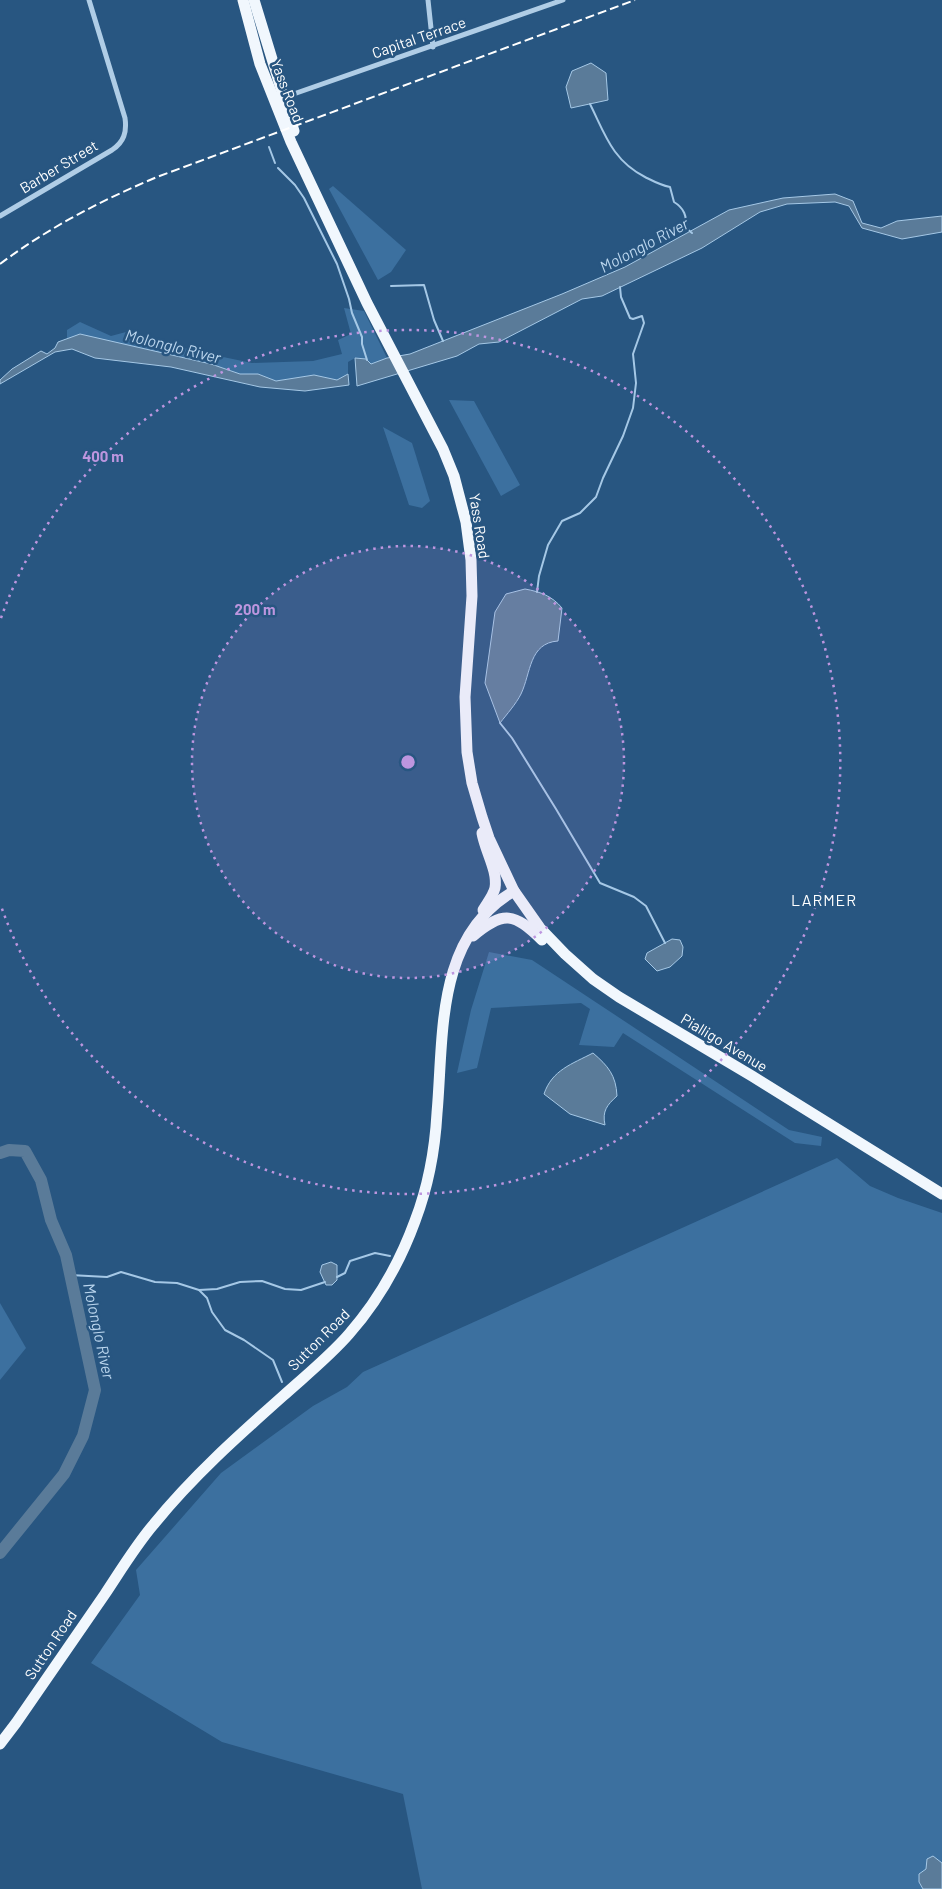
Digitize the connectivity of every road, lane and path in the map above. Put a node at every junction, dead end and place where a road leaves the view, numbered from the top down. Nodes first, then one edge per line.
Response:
1 (89, 0) edge
2 (242, 0) edge
3 (254, 0) edge
4 (428, 0) edge
5 (563, 0) edge
6 (433, 46) junction
7 (272, 93) junction
8 (283, 98) junction
9 (314, 190) junction
10 (0, 216) edge
11 (479, 808) junction
12 (514, 890) junction
13 (476, 925) junction
14 (463, 944) junction
15 (587, 973) junction
16 (942, 1194) edge
17 (0, 1744) edge

1 - 10 street, Barber Street
2 - 7 main road, Yass Road
3 - 8 main road, Yass Road
4 - 6 street
5 - 6 street, Capital Terrace
6 - 8 street, Capital Terrace
7 - 8 main road
7 - 9 main road, Yass Road
8 - 9 main road, Yass Road
9 - 11 main road, Yass Road
11 - 12 main road, Yass Road
11 - 13 main road
12 - 13 main road, Sutton Road
12 - 15 main road, Pialligo Avenue
13 - 14 main road, Sutton Road
14 - 15 main road
14 - 17 main road, Sutton Road
15 - 16 main road, Pialligo Avenue

